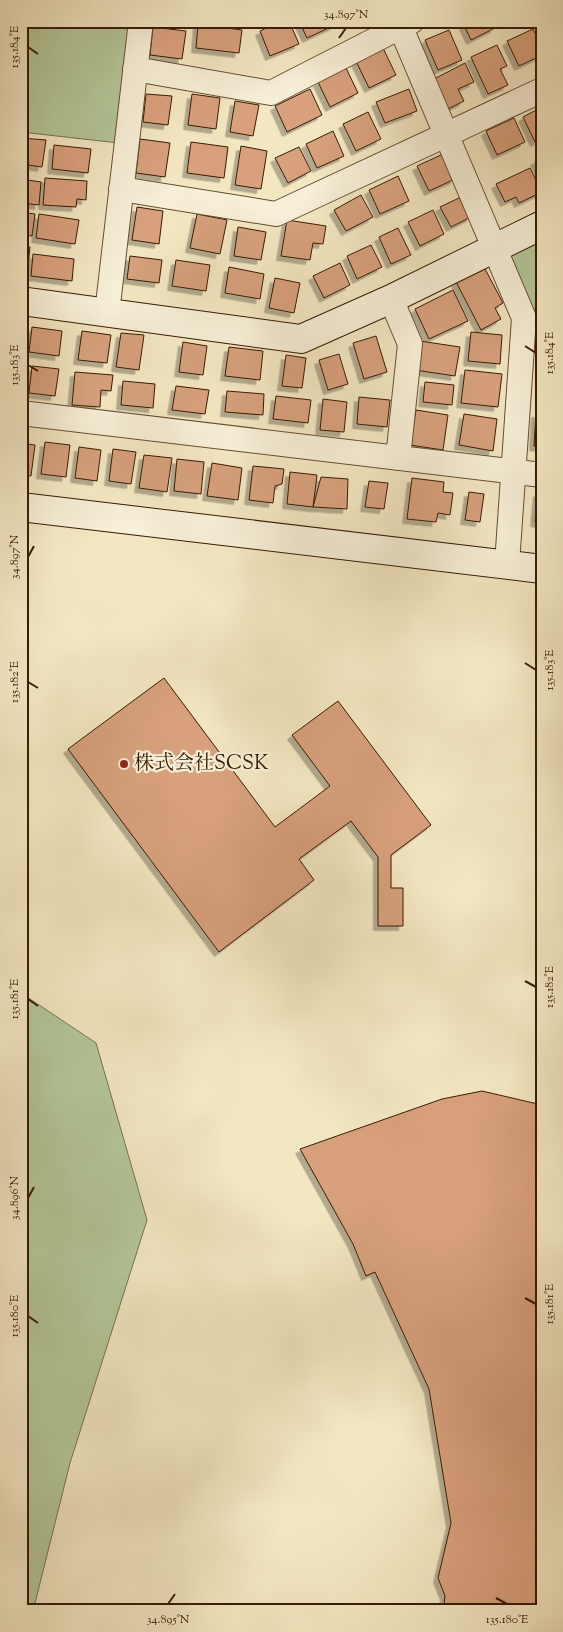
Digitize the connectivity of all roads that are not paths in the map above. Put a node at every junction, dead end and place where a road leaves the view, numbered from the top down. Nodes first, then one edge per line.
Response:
1 (141, 21) edge
2 (403, 23) edge
3 (135, 69) junction
4 (542, 90) edge
5 (446, 135) junction
6 (121, 188) junction
7 (542, 225) edge
8 (494, 249) junction
9 (391, 299) junction
10 (21, 301) edge
11 (107, 313) junction
12 (21, 413) edge
13 (398, 458) junction
14 (514, 472) junction
15 (542, 475) edge
16 (21, 507) edge
17 (507, 564) junction
18 (542, 569) edge

1 - 3 street
2 - 3 street
2 - 5 street
3 - 6 street
4 - 5 street
5 - 6 street
5 - 8 street
6 - 11 street
7 - 8 street
8 - 9 street
8 - 14 street
9 - 11 street
9 - 13 street
10 - 11 street
12 - 13 street
13 - 14 street
14 - 15 street
14 - 17 street
16 - 17 street
17 - 18 street

